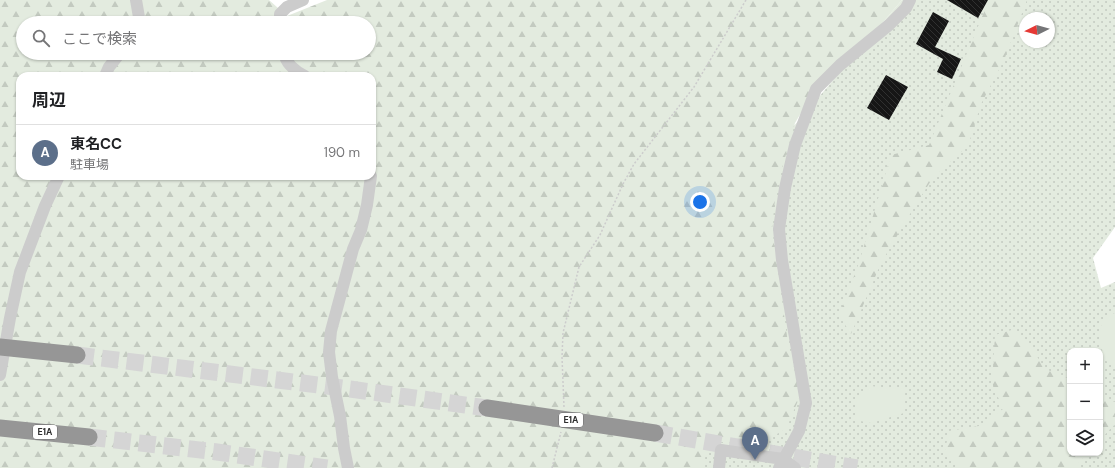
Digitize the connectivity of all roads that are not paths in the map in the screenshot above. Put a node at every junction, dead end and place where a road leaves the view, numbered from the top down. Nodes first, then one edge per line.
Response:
1 (136, 0) edge
2 (303, 0) edge
3 (910, 0) edge
4 (139, 16) edge
5 (280, 16) edge
6 (114, 60) edge
7 (288, 60) edge
8 (107, 72) edge
9 (298, 72) edge
10 (57, 180) edge
11 (370, 180) edge
12 (0, 347) edge
13 (78, 355) tunnel mouth
14 (0, 375) edge
15 (487, 408) tunnel mouth
16 (0, 428) edge
17 (655, 433) tunnel mouth
18 (89, 437) tunnel mouth
19 (781, 464) edge
20 (348, 468) edge
21 (719, 468) edge
22 (795, 468) edge

1 - 4 street
2 - 5 street
3 - 19 street
6 - 8 street
7 - 9 street
10 - 14 street
11 - 20 street
12 - 13 highway
15 - 17 highway, E1A
16 - 18 highway, E1A
19 - 21 street
19 - 22 street

